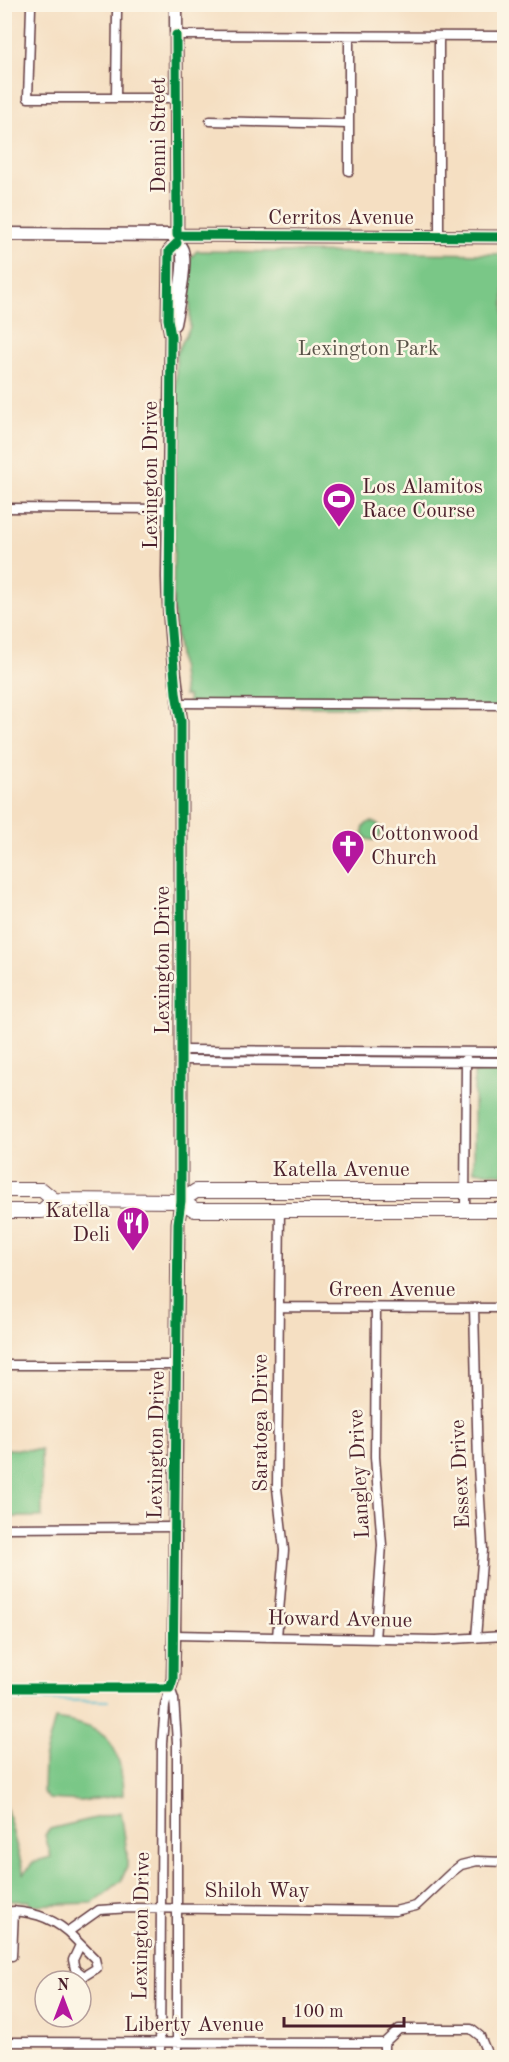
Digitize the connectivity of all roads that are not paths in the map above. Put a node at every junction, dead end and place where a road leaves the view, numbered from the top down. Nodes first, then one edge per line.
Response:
1 (176, 4) edge
2 (31, 8) dead end
3 (117, 12) dead end
4 (176, 35) junction
5 (349, 36) junction
6 (439, 36) junction
7 (504, 36) edge
8 (116, 98) junction
9 (177, 98) junction
10 (210, 122) dead end
11 (348, 124) junction
12 (349, 171) dead end
13 (4, 234) edge
14 (439, 237) junction
15 (504, 237) edge
16 (177, 239) junction
17 (4, 508) edge
18 (168, 509) junction
19 (179, 703) junction
20 (504, 705) edge
21 (466, 1051) junction
22 (504, 1052) edge
23 (180, 1055) junction
24 (466, 1062) junction
25 (504, 1062) edge
26 (4, 1191) edge
27 (466, 1191) junction
28 (504, 1191) edge
29 (54, 1200) junction
30 (181, 1201) junction
31 (280, 1208) junction
32 (465, 1209) junction
33 (504, 1210) edge
34 (4, 1211) edge
35 (279, 1307) junction
36 (376, 1308) junction
37 (474, 1308) junction
38 (504, 1308) edge
39 (4, 1365) edge
40 (176, 1365) junction
41 (174, 1527) junction
42 (4, 1528) edge
43 (174, 1635) junction
44 (504, 1636) edge
45 (277, 1637) junction
46 (476, 1638) junction
47 (375, 1639) junction
48 (4, 1688) edge
49 (170, 1688) junction
50 (504, 1862) edge
51 (162, 1909) junction
52 (177, 1909) junction
53 (9, 1911) edge
54 (68, 1932) junction
55 (80, 1945) dead end
56 (12, 1956) dead end
57 (4, 2042) edge
58 (160, 2042) junction
59 (176, 2043) junction
60 (384, 2043) junction
61 (160, 2058) edge
62 (177, 2058) edge
63 (384, 2058) edge
64 (489, 2058) edge

1 - 4 street, Denni Street
2 - 8 street
3 - 8 street
4 - 5 street
4 - 9 street, Denni Street
5 - 6 street
5 - 11 street
6 - 7 street
6 - 14 street
8 - 9 street
9 - 16 street, Denni Street
10 - 11 street
11 - 12 street
13 - 16 street, Cerritos Avenue
14 - 15 street, Cerritos Avenue
14 - 16 street, Cerritos Avenue
16 - 18 street, Lexington Drive
17 - 18 street
18 - 19 street, Lexington Drive
19 - 20 street
19 - 23 street, Lexington Drive
21 - 22 street
21 - 23 street
21 - 24 street
23 - 24 street
23 - 30 street, Lexington Drive
24 - 25 street
24 - 27 street
26 - 29 main road, Katella Avenue
27 - 28 main road, Katella Avenue
27 - 30 main road, Katella Avenue
27 - 32 street
29 - 30 main road, Katella Avenue
29 - 34 main road, Katella Avenue
30 - 31 main road, Katella Avenue
30 - 40 street, Lexington Drive
31 - 32 main road, Katella Avenue
31 - 35 street, Saratoga Drive
32 - 33 main road, Katella Avenue
35 - 36 street, Green Avenue
35 - 45 street, Saratoga Drive
36 - 37 street, Green Avenue
36 - 47 street, Langley Drive
37 - 38 street, Green Avenue
37 - 46 street, Essex Drive
39 - 40 street
40 - 41 street, Lexington Drive
41 - 42 street
41 - 43 street, Lexington Drive
43 - 45 street, Howard Avenue
43 - 49 street, Lexington Drive
44 - 46 street, Howard Avenue
45 - 47 street, Howard Avenue
46 - 47 street, Howard Avenue
48 - 49 street
49 - 51 street, Lexington Drive
49 - 52 street, Lexington Drive
50 - 52 street, Shiloh Way
51 - 52 street, Shiloh Way
51 - 54 street, Shiloh Way
51 - 58 street, Lexington Drive
52 - 59 street, Lexington Drive
53 - 54 street
53 - 56 street
54 - 55 street
57 - 58 street, Liberty Avenue
58 - 59 street, Liberty Avenue
58 - 61 street, Lexington Drive
59 - 60 street, Liberty Avenue
59 - 62 street, Lexington Drive
60 - 63 street
60 - 64 street

